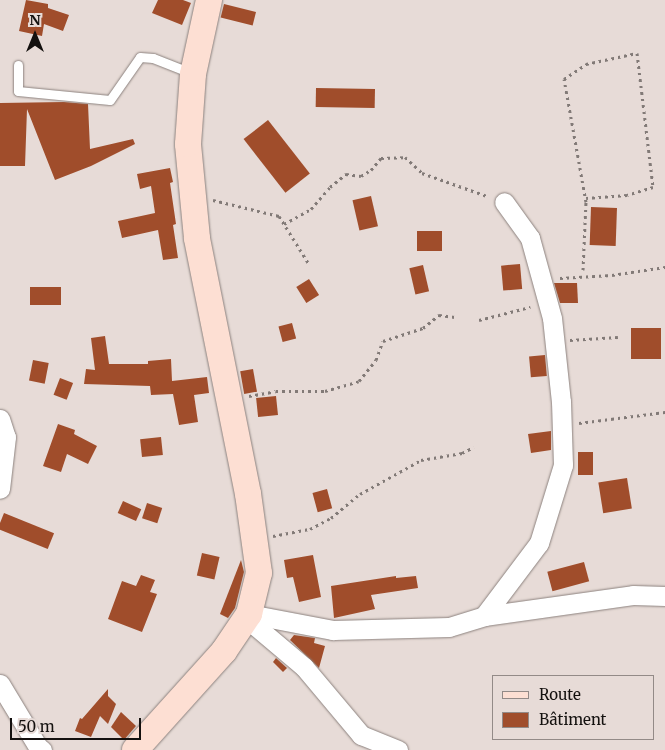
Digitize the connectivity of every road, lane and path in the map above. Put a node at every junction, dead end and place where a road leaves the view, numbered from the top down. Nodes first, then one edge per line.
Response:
1 (209, 0) edge
2 (18, 65) dead end
3 (193, 74) junction
4 (193, 195) junction
5 (586, 198) junction
6 (504, 202) joint
7 (284, 224) junction
8 (309, 264) dead end
9 (665, 266) edge
10 (583, 270) dead end
11 (542, 280) junction
12 (548, 302) junction
13 (455, 317) dead end
14 (479, 320) dead end
15 (618, 337) dead end
16 (554, 342) junction
17 (229, 400) junction
18 (665, 412) edge
19 (0, 418) edge
20 (561, 426) junction
21 (474, 446) dead end
22 (0, 489) edge
23 (256, 540) junction
24 (665, 596) edge
25 (248, 616) junction
26 (484, 616) junction
27 (0, 684) edge
28 (42, 750) edge
29 (135, 750) edge
30 (398, 750) edge

1 - 3 main road
2 - 3 lane
3 - 4 main road
4 - 7 path
4 - 17 main road
5 - 5 path
5 - 10 path
6 - 7 path
6 - 11 street
7 - 8 path
9 - 11 path
11 - 12 street
12 - 14 path
12 - 16 street
13 - 17 path
15 - 16 path
16 - 20 street
17 - 23 main road
18 - 20 path
19 - 22 street
20 - 26 street
21 - 23 path
23 - 25 main road
24 - 26 street
25 - 26 street
25 - 29 main road
25 - 30 street
27 - 28 street

